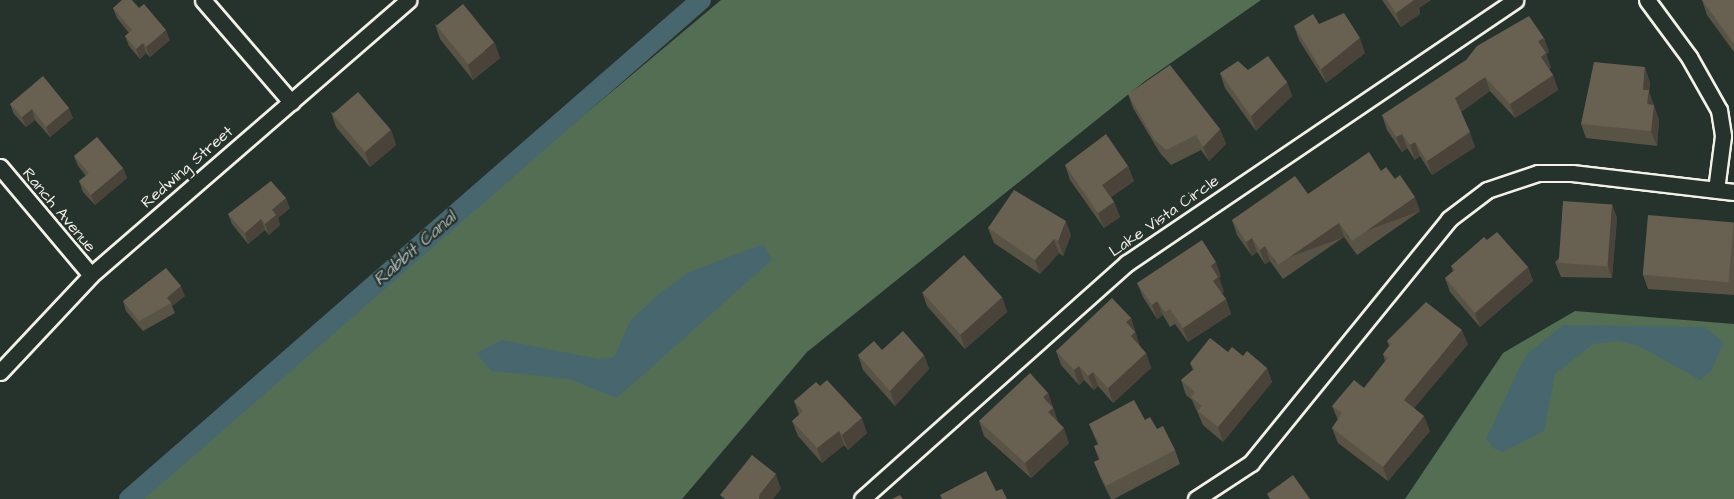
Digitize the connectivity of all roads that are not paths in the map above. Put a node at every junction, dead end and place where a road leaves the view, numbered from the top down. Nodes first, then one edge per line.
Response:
1 (203, 0) edge
2 (409, 0) edge
3 (1515, 0) edge
4 (1647, 0) edge
5 (291, 102) junction
6 (0, 167) edge
7 (1716, 190) junction
8 (1734, 192) edge
9 (91, 275) junction
10 (0, 372) edge
11 (862, 499) edge
12 (1196, 499) edge

1 - 5 street
2 - 5 street, Redwing Street
3 - 11 street, Lake Vista Circle
4 - 7 street
5 - 9 street, Redwing Street
6 - 9 street, Ranch Avenue
7 - 8 street
7 - 12 street
9 - 10 street, Redwing Street

